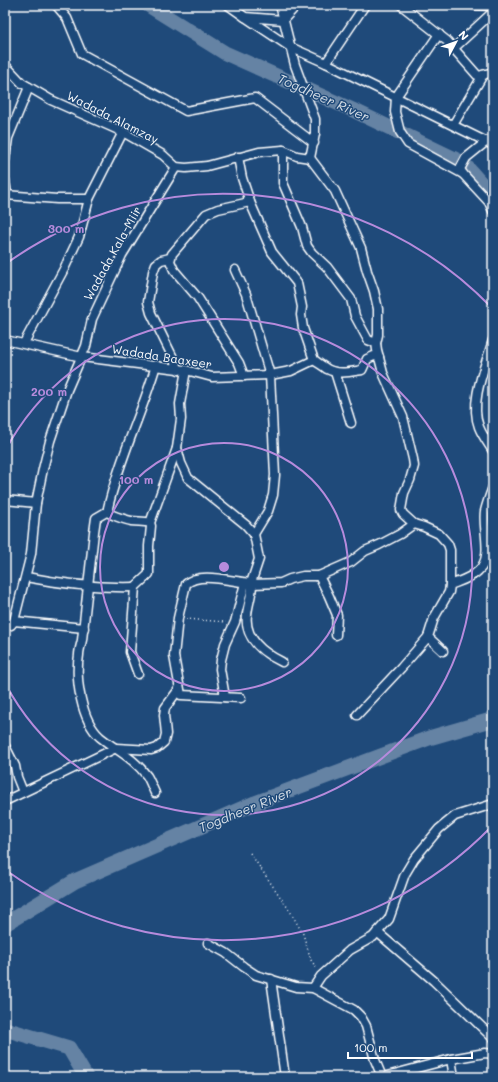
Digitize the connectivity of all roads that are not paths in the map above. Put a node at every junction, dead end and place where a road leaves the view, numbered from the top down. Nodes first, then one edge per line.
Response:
1 (56, 5) edge
2 (228, 5) edge
3 (280, 5) edge
4 (297, 5) edge
5 (365, 5) edge
6 (401, 5) edge
7 (473, 5) edge
8 (493, 6) edge
9 (493, 12) edge
10 (245, 17) junction
11 (282, 17) junction
12 (439, 34) junction
13 (290, 47) junction
14 (453, 49) junction
15 (326, 63) junction
16 (5, 65) edge
17 (493, 72) edge
18 (483, 75) junction
19 (29, 87) junction
20 (396, 97) junction
21 (453, 125) junction
22 (123, 132) junction
23 (314, 143) junction
24 (490, 143) edge
25 (283, 150) junction
26 (238, 157) junction
27 (310, 158) junction
28 (5, 160) edge
29 (176, 166) junction
30 (463, 174) junction
31 (5, 180) edge
32 (6, 195) edge
33 (89, 199) junction
34 (250, 202) junction
35 (493, 211) edge
36 (170, 258) junction
37 (235, 270) dead end
38 (5, 340) edge
39 (493, 340) edge
40 (24, 343) junction
41 (376, 343) junction
42 (82, 357) junction
43 (379, 357) junction
44 (314, 360) junction
45 (156, 365) junction
46 (182, 370) junction
47 (335, 372) junction
48 (270, 375) junction
49 (244, 376) junction
50 (351, 423) dead end
51 (177, 448) junction
52 (493, 451) edge
53 (493, 487) edge
54 (5, 500) edge
55 (36, 503) junction
56 (108, 511) junction
57 (150, 523) junction
58 (414, 524) junction
59 (254, 534) junction
60 (319, 576) junction
61 (26, 577) junction
62 (249, 583) junction
63 (89, 585) junction
64 (450, 586) junction
65 (136, 587) junction
66 (14, 621) junction
67 (5, 627) edge
68 (84, 628) junction
69 (336, 635) dead end
70 (428, 637) junction
71 (443, 651) dead end
72 (282, 662) dead end
73 (138, 674) dead end
74 (179, 689) junction
75 (225, 697) junction
76 (241, 698) dead end
77 (357, 715) dead end
78 (5, 746) edge
79 (116, 748) junction
80 (23, 792) junction
81 (155, 793) dead end
82 (5, 801) edge
83 (493, 804) edge
84 (377, 932) junction
85 (208, 943) dead end
86 (272, 979) junction
87 (313, 988) junction
88 (493, 1038) edge
89 (493, 1054) edge
90 (451, 1059) junction
91 (285, 1077) edge
92 (383, 1077) edge
93 (454, 1077) edge

1 - 23 street
2 - 10 street
3 - 11 street
4 - 11 street
5 - 15 street
6 - 12 street
7 - 8 street
9 - 14 street
10 - 11 street
10 - 13 street
11 - 13 street
12 - 14 street
12 - 20 street
13 - 15 street
13 - 23 street
14 - 18 street
15 - 20 street
16 - 19 street, Wadada Alamzay
17 - 18 street
18 - 21 street
19 - 22 street, Wadada Alamzay
19 - 28 street
20 - 21 street
20 - 30 street
21 - 24 street
22 - 29 street, Wadada Alamzay
22 - 33 street
23 - 27 street
24 - 30 street
25 - 26 street
25 - 27 street
25 - 41 street
26 - 29 street
26 - 34 street
27 - 41 street
29 - 42 street, Wadada Kala-Miir
30 - 35 street
31 - 32 street
32 - 33 street
33 - 40 street
34 - 36 street
34 - 44 street
36 - 46 street
36 - 49 street
37 - 48 street
38 - 40 street, Wadada Baaxeer
39 - 52 street
40 - 42 street, Wadada Baaxeer
41 - 43 street
42 - 45 street, Wadada Baaxeer
42 - 55 street, Wadada Kala-Miir
43 - 47 street
43 - 58 street
44 - 47 street
44 - 48 street, Wadada Baaxeer
45 - 46 street, Wadada Baaxeer
45 - 56 street
46 - 49 street, Wadada Baaxeer
46 - 51 street
47 - 50 street
48 - 49 street, Wadada Baaxeer
48 - 59 street
51 - 57 street
51 - 59 street
53 - 64 street
54 - 55 street
55 - 61 street, Wadada Kala-Miir
56 - 57 street
56 - 63 street
57 - 65 street
58 - 60 street
58 - 64 street
59 - 62 street
60 - 62 street
60 - 69 street
61 - 63 street
61 - 66 street, Wadada Kala-Miir
62 - 72 street
62 - 74 street
62 - 75 street
63 - 65 street
63 - 68 street
64 - 70 street
65 - 73 street
66 - 67 street
66 - 68 street
68 - 79 street
70 - 71 street
70 - 77 street
74 - 75 street
74 - 79 street
75 - 76 street
78 - 80 street
79 - 80 street
79 - 81 street
80 - 82 street
83 - 84 street
84 - 87 street
84 - 88 street
85 - 86 street
86 - 87 street
86 - 91 street
87 - 92 street
89 - 90 street
90 - 92 street
90 - 93 street

